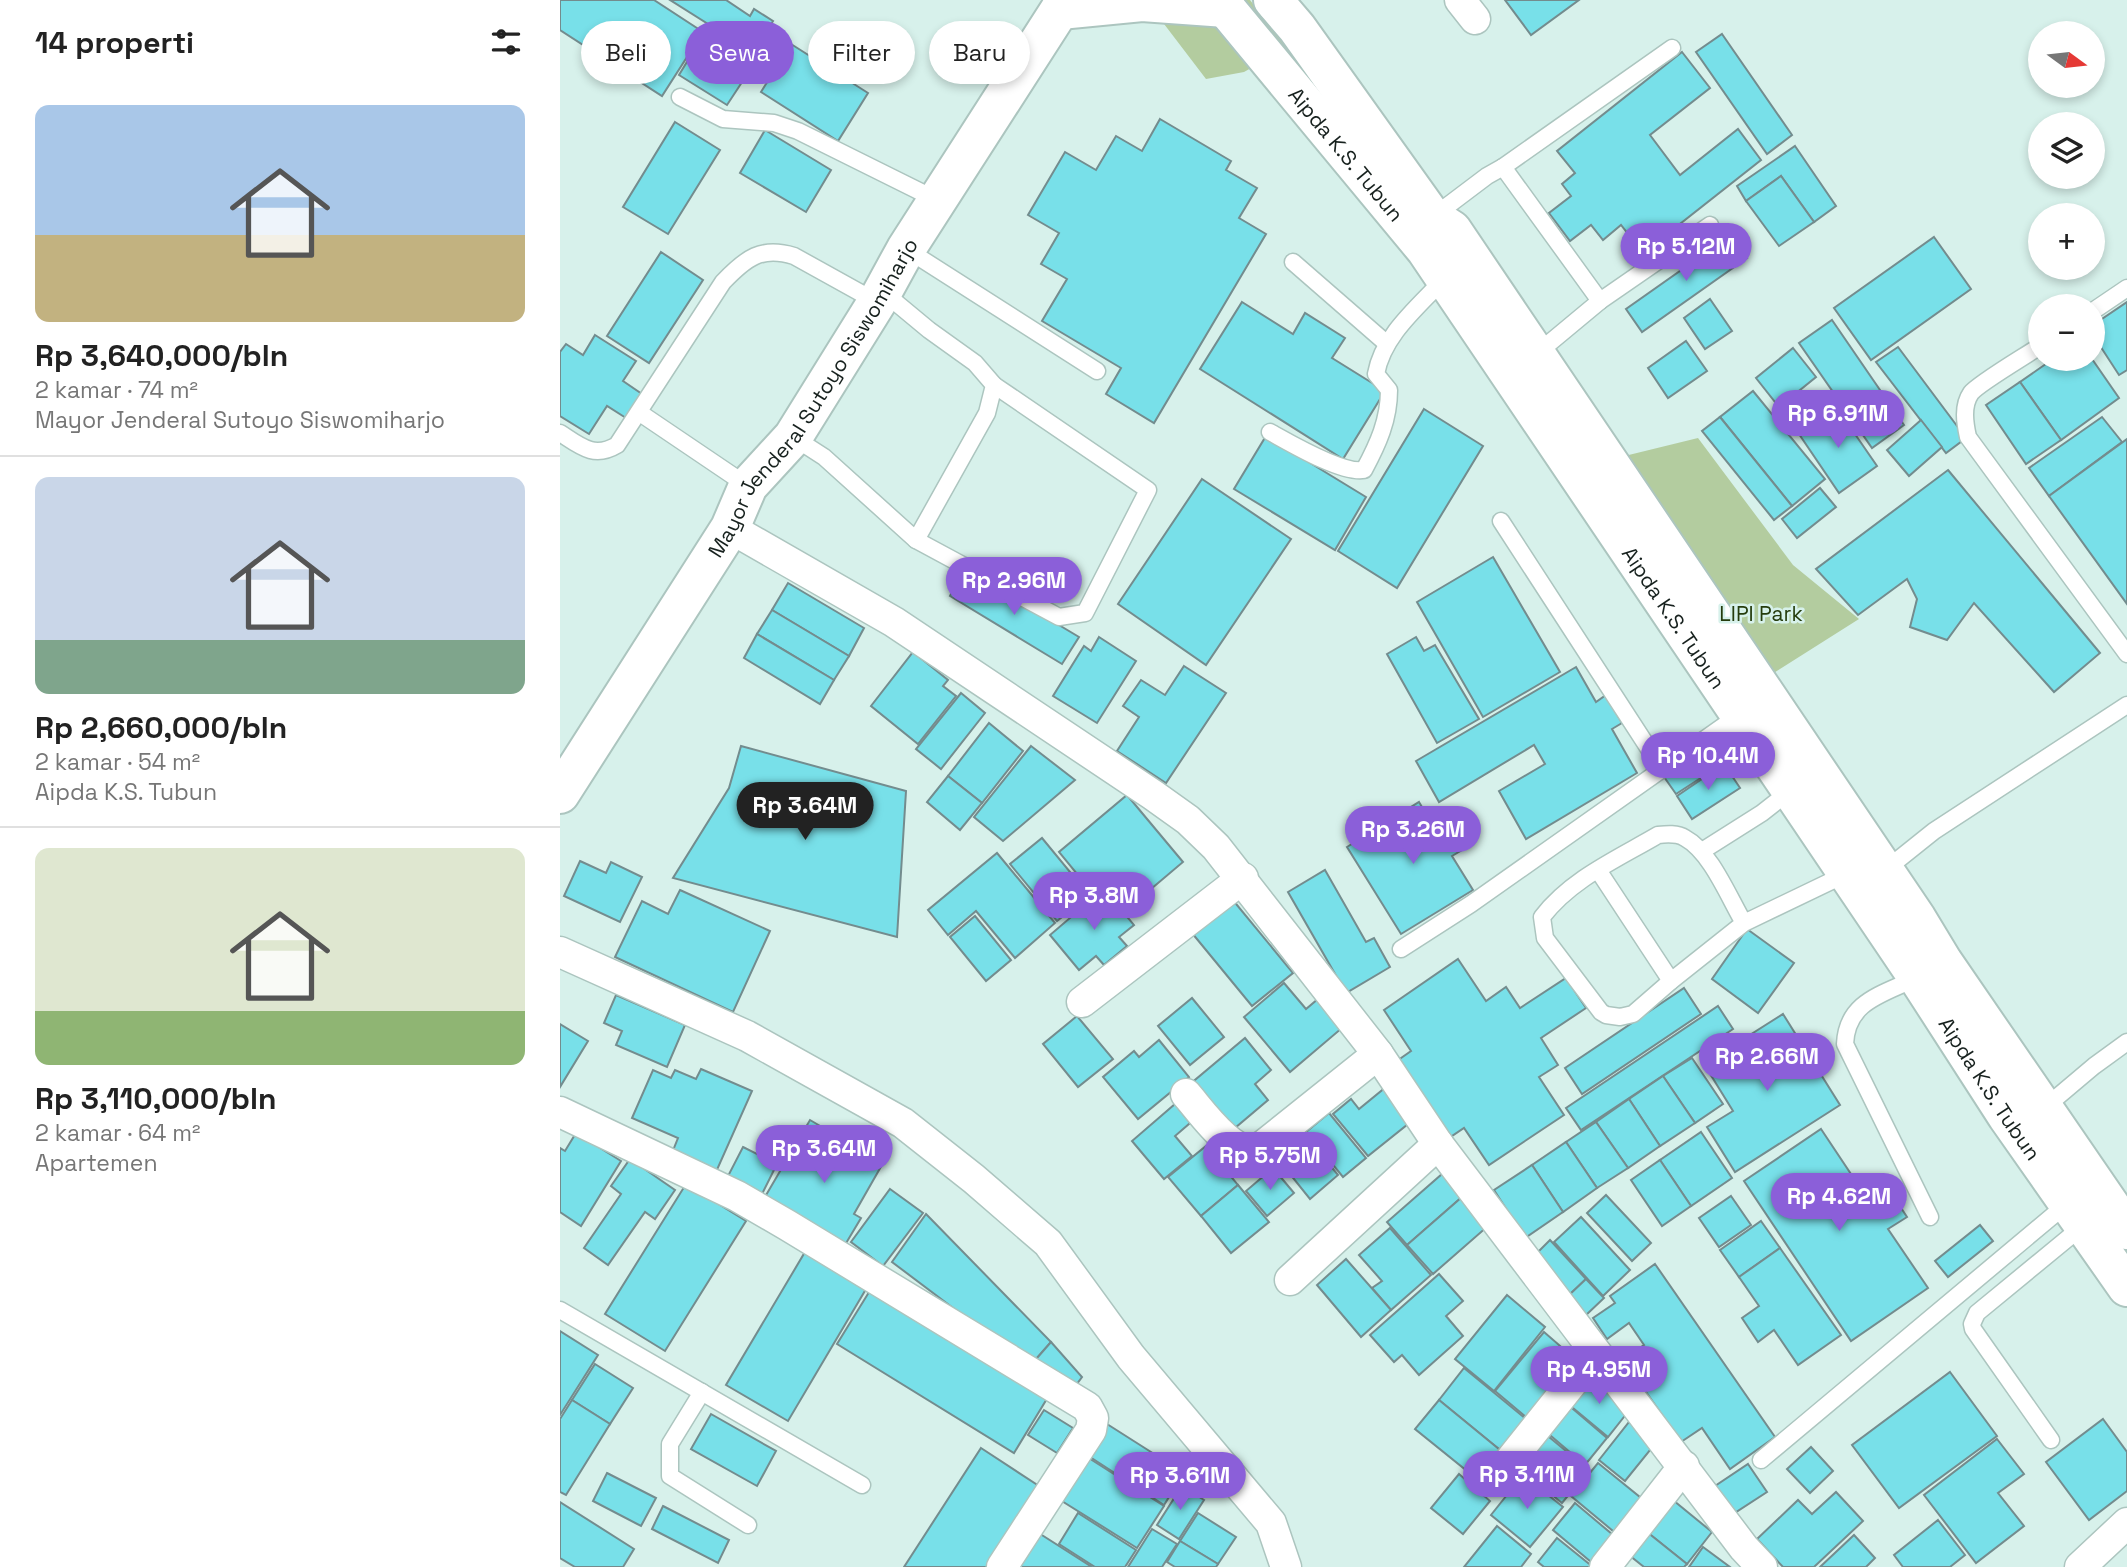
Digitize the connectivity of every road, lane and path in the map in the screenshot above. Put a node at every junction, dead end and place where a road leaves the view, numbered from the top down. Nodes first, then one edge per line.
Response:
1 (1275, 1) edge
2 (1063, 4) edge
3 (1223, 4) edge
4 (1672, 48) dead end
5 (680, 97) dead end
6 (1503, 167) junction
7 (937, 200) junction
8 (1432, 217) junction
9 (1710, 225) dead end
10 (906, 249) junction
11 (1293, 262) dead end
12 (1444, 279) junction
13 (2127, 288) edge
14 (880, 297) junction
15 (1600, 301) junction
16 (2105, 303) edge
17 (1386, 343) junction
18 (2028, 354) edge
19 (1535, 355) junction
20 (1097, 372) dead end
21 (994, 386) junction
22 (640, 413) junction
23 (1270, 432) dead end
24 (560, 433) edge
25 (793, 437) junction
26 (748, 486) junction
27 (1502, 521) dead end
28 (730, 528) junction
29 (916, 540) junction
30 (2127, 654) edge
31 (2127, 705) edge
32 (1739, 715) junction
33 (1662, 769) junction
34 (1790, 791) junction
35 (560, 794) edge
36 (1702, 850) junction
37 (1598, 870) junction
38 (1884, 871) junction
39 (1846, 874) junction
40 (1243, 878) junction
41 (1744, 923) junction
42 (1401, 949) dead end
43 (560, 951) edge
44 (1930, 970) junction
45 (1671, 981) junction
46 (1082, 1002) dead end
47 (2127, 1042) edge
48 (1378, 1054) junction
49 (1186, 1094) dead end
50 (2043, 1109) junction
51 (560, 1112) edge
52 (1438, 1144) junction
53 (2076, 1214) junction
54 (1930, 1217) dead end
55 (2127, 1230) edge
56 (1290, 1280) dead end
57 (2127, 1287) edge
58 (560, 1310) edge
59 (1596, 1353) junction
60 (702, 1392) junction
61 (2051, 1440) dead end
62 (1761, 1460) dead end
63 (1684, 1466) junction
64 (1496, 1478) dead end
65 (862, 1485) dead end
66 (2127, 1523) edge
67 (748, 1525) dead end
68 (1002, 1567) edge
69 (1286, 1567) edge
70 (1605, 1567) edge
71 (1762, 1567) edge
72 (2080, 1567) edge

1 - 8 street, Aipda K.S. Tubun
2 - 3 street
2 - 7 street, Mayor Jenderal Sutoyo Siswomiharjo
3 - 12 street, Aipda K.S. Tubun
4 - 6 lane
5 - 7 lane
6 - 8 lane
6 - 15 lane
7 - 10 street, Mayor Jenderal Sutoyo Siswomiharjo
8 - 19 street, Aipda K.S. Tubun
9 - 15 lane
10 - 14 street, Mayor Jenderal Sutoyo Siswomiharjo
10 - 20 lane
11 - 17 lane
12 - 17 lane
12 - 32 street, Aipda K.S. Tubun
13 - 16 lane
14 - 21 lane
14 - 22 lane
14 - 25 street, Mayor Jenderal Sutoyo Siswomiharjo
15 - 19 lane
17 - 23 lane
18 - 30 lane
19 - 38 street, Aipda K.S. Tubun
21 - 29 lane
21 - 29 lane
22 - 24 lane
22 - 26 lane
25 - 26 street, Mayor Jenderal Sutoyo Siswomiharjo
25 - 29 lane
26 - 28 street, Mayor Jenderal Sutoyo Siswomiharjo
27 - 33 lane
28 - 35 street, Mayor Jenderal Sutoyo Siswomiharjo
28 - 40 street
31 - 38 lane
32 - 33 lane
32 - 34 street, Aipda K.S. Tubun
33 - 42 lane
34 - 36 lane
34 - 39 street, Aipda K.S. Tubun
36 - 37 lane
36 - 41 lane
37 - 45 lane
37 - 45 lane
38 - 44 street, Aipda K.S. Tubun
39 - 41 lane
39 - 44 street, Aipda K.S. Tubun
40 - 46 street
40 - 48 street
41 - 45 lane
43 - 69 street
44 - 50 street, Aipda K.S. Tubun
44 - 53 street, Aipda K.S. Tubun
44 - 54 lane
47 - 50 lane
48 - 49 street
48 - 52 street
50 - 55 street, Aipda K.S. Tubun
51 - 68 street
52 - 56 street
52 - 59 street
53 - 57 street, Aipda K.S. Tubun
53 - 61 lane
53 - 62 lane
58 - 60 lane
59 - 63 street
59 - 64 street
60 - 65 lane
60 - 67 lane
63 - 70 street
63 - 71 street
66 - 72 street

